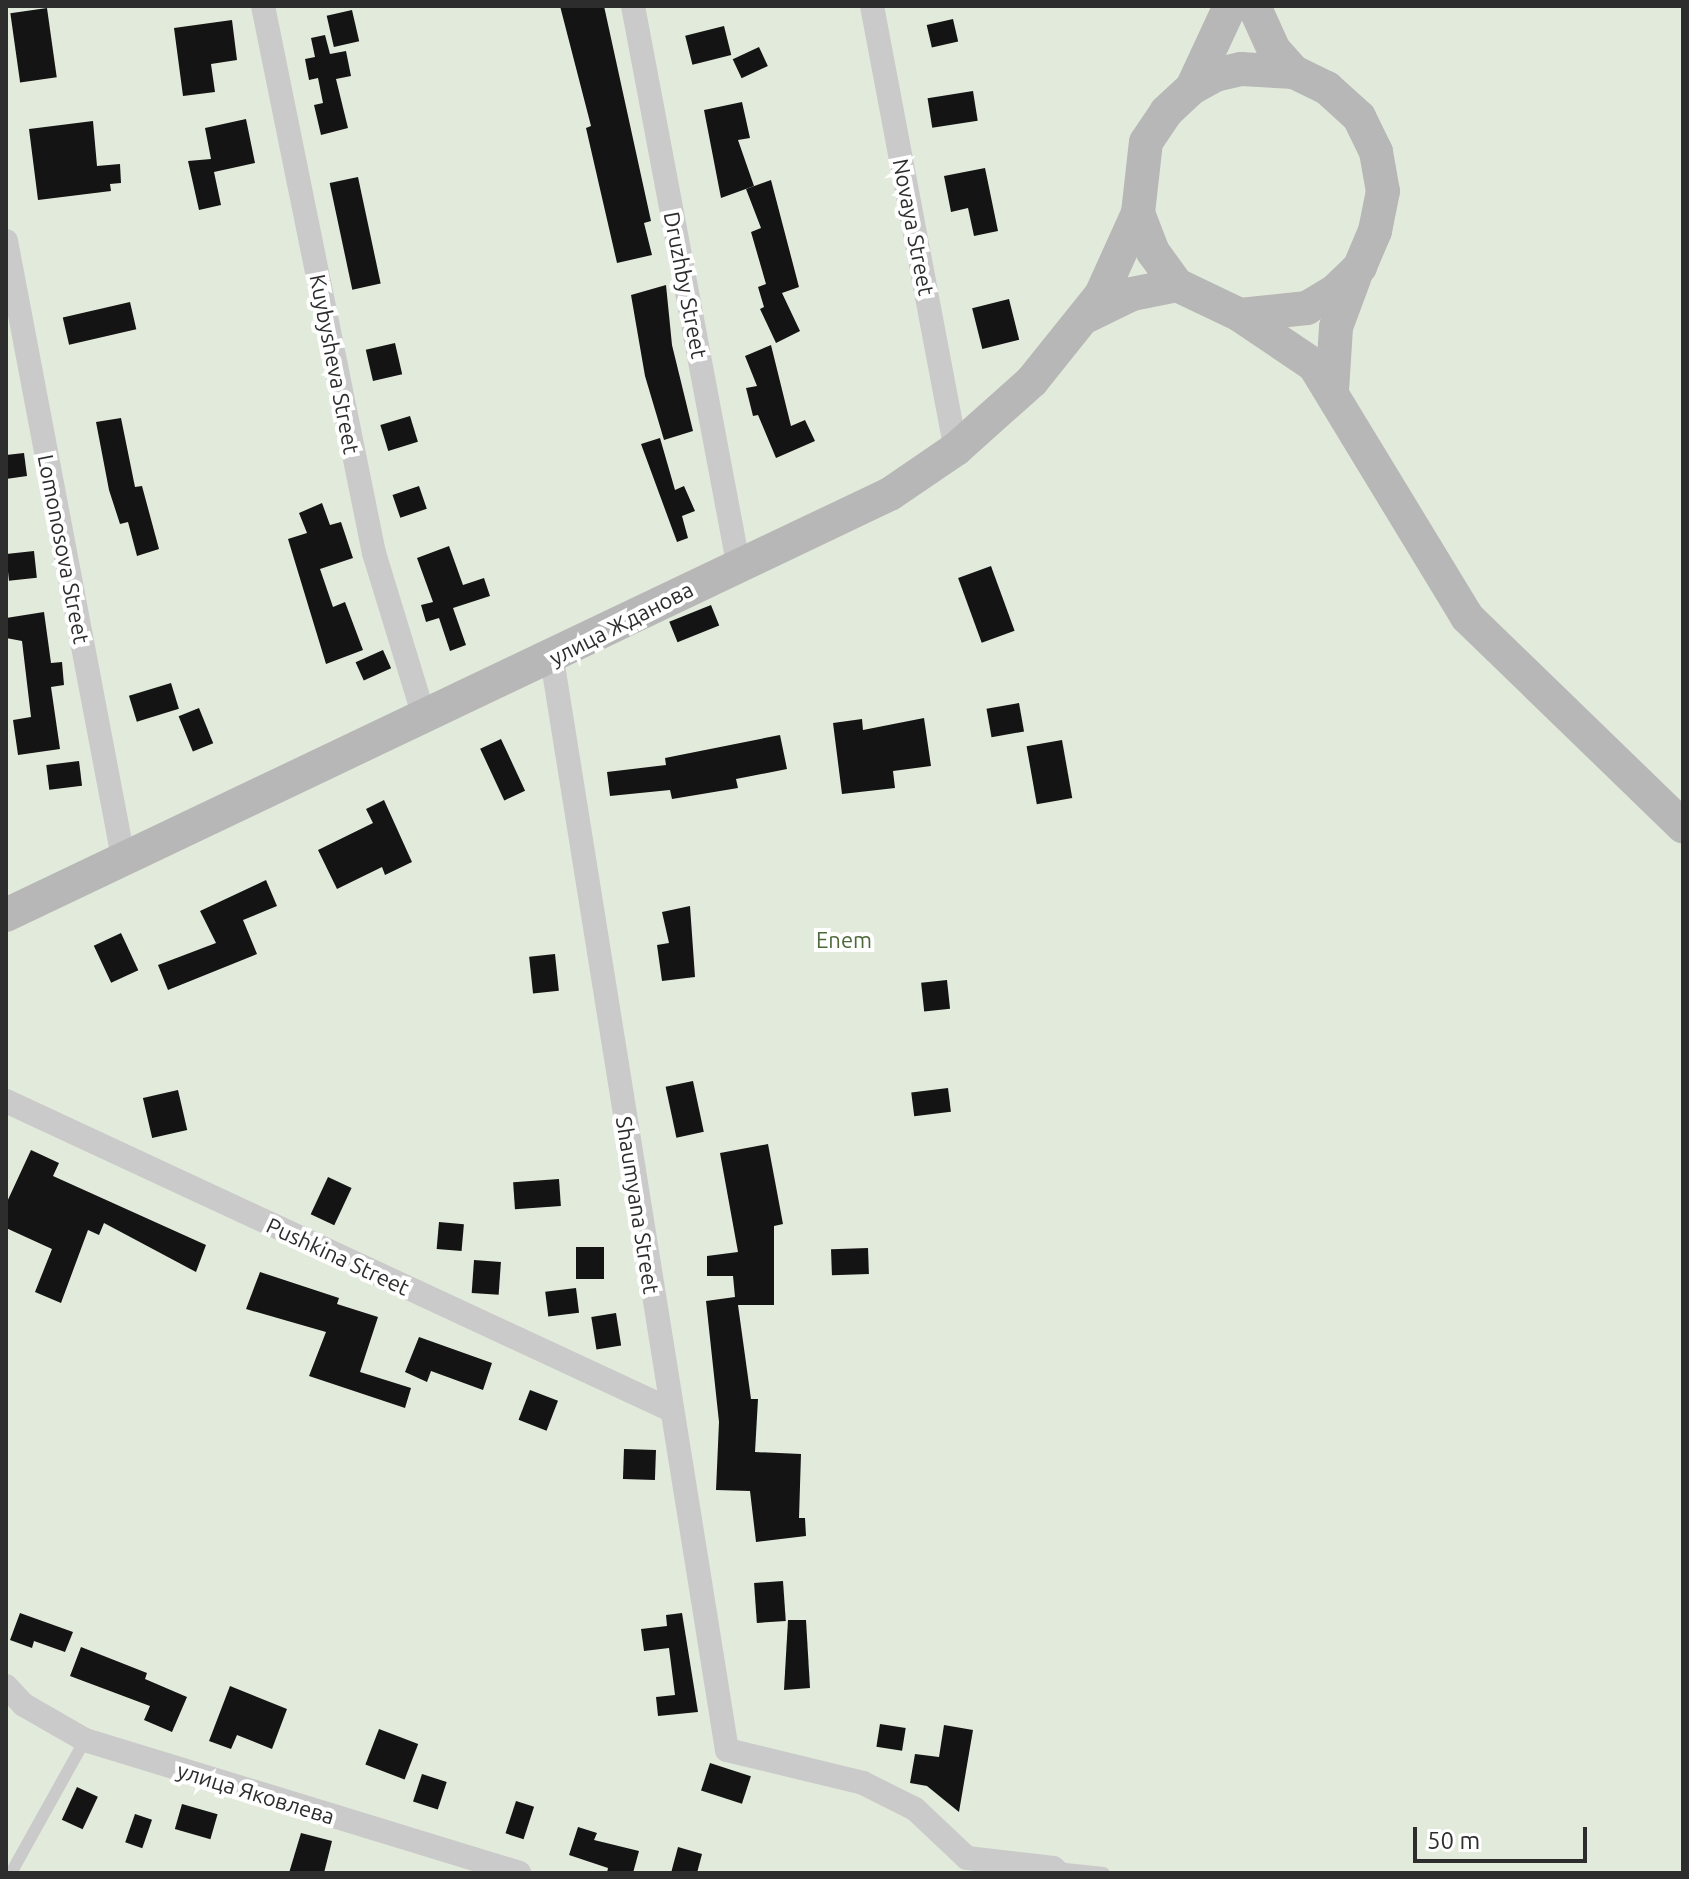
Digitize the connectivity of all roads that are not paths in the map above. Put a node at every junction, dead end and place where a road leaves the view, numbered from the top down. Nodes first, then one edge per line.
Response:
1 (263, 6) edge
2 (633, 6) edge
3 (872, 6) edge
4 (1230, 6) edge
5 (1254, 6) edge
6 (1294, 72) junction
7 (1192, 88) junction
8 (1138, 213) junction
9 (6, 241) edge
10 (1360, 267) junction
11 (1177, 285) junction
12 (1240, 315) junction
13 (1085, 318) junction
14 (1332, 391) junction
15 (956, 449) junction
16 (738, 563) junction
17 (552, 659) junction
18 (424, 717) junction
19 (1683, 826) edge
20 (123, 857) junction
21 (6, 915) edge
22 (6, 1101) edge
23 (671, 1410) junction
24 (6, 1686) edge
25 (85, 1740) junction
26 (1056, 1870) edge
27 (11, 1873) edge
28 (519, 1873) edge
29 (1104, 1873) edge

1 - 18 street, Kuybysheva Street
2 - 16 street, Druzhby Street
3 - 15 street, Novaya Street
4 - 7 street, улица Жданова
5 - 6 street
6 - 7 street, улица Жданова
6 - 10 street, улица Жданова
7 - 8 street, улица Жданова
8 - 11 street, улица Жданова
8 - 13 street, улица Жданова
9 - 20 street, Lomonosova Street
10 - 12 street, улица Жданова
10 - 14 street
11 - 12 street, улица Жданова
11 - 13 street
12 - 14 street
13 - 15 street, улица Жданова
14 - 19 street
15 - 16 street, улица Жданова
16 - 17 street, улица Жданова
17 - 18 street, улица Жданова
17 - 23 street, Shaumyana Street
18 - 20 street, улица Жданова
20 - 21 street, улица Жданова
22 - 23 street, Pushkina Street
23 - 26 street, Shaumyana Street
24 - 25 street, улица Яковлева
25 - 27 lane
25 - 28 street, улица Яковлева
26 - 29 lane

